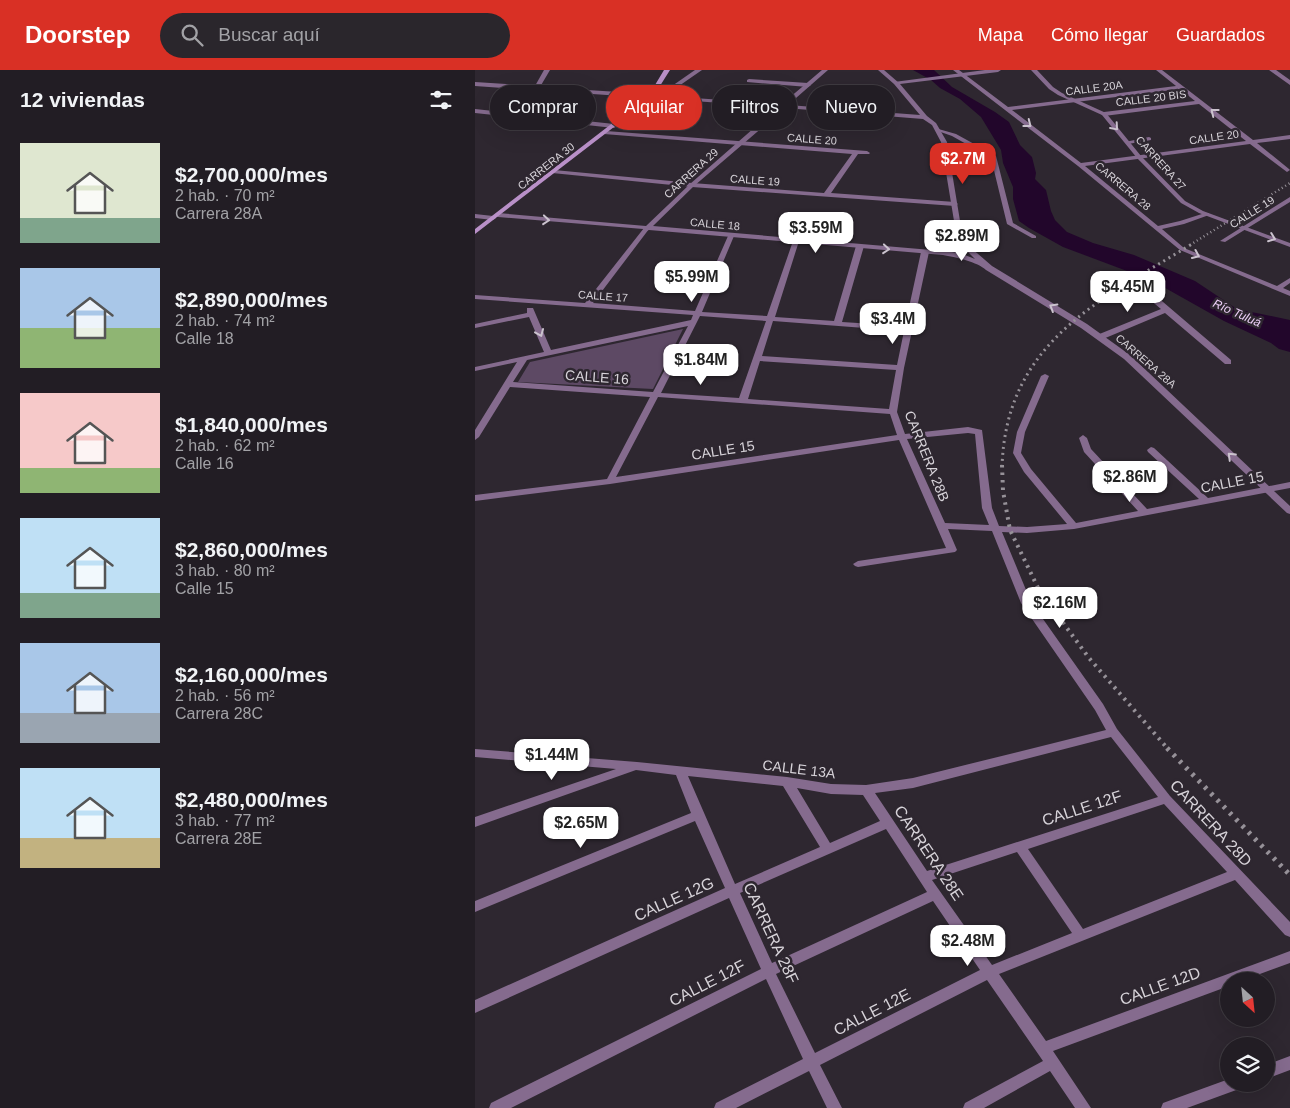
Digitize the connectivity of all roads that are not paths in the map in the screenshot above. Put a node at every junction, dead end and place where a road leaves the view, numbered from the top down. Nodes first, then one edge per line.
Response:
1 (547, 70) edge
2 (667, 70) edge
3 (699, 70) edge
4 (825, 70) edge
5 (881, 70) edge
6 (998, 70) edge
7 (1034, 70) edge
8 (1159, 70) edge
9 (1272, 70) edge
10 (958, 72) edge
11 (749, 81) dead end
12 (1290, 82) edge
13 (895, 83) junction
14 (475, 84) edge
15 (490, 85) edge
16 (538, 85) edge
17 (658, 85) edge
18 (677, 85) edge
19 (808, 85) joint
20 (807, 86) edge
21 (1182, 87) junction
22 (797, 94) edge
23 (1075, 100) junction
24 (1201, 102) junction
25 (1009, 109) junction
26 (475, 111) edge
27 (1104, 114) junction
28 (895, 115) edge
29 (925, 117) junction
30 (606, 125) edge
31 (937, 128) junction
32 (609, 130) edge
33 (756, 130) edge
34 (606, 132) junction
35 (1290, 137) edge
36 (1149, 139) dead end
37 (1128, 142) junction
38 (1252, 142) junction
39 (740, 144) junction
40 (856, 152) junction
41 (867, 153) dead end
42 (1139, 157) junction
43 (1080, 165) junction
44 (1287, 170) dead end
45 (554, 172) junction
46 (692, 186) junction
47 (827, 195) junction
48 (1290, 199) edge
49 (955, 204) junction
50 (1207, 214) junction
51 (475, 216) edge
52 (495, 217) junction
53 (1156, 228) junction
54 (1245, 228) junction
55 (646, 229) junction
56 (475, 232) edge
57 (731, 236) junction
58 (1034, 237) dead end
59 (1223, 240) dead end
60 (796, 241) junction
61 (965, 245) junction
62 (1290, 245) edge
63 (860, 246) junction
64 (925, 252) junction
65 (943, 253) junction
66 (989, 268) junction
67 (1290, 280) edge
68 (1277, 289) junction
69 (1146, 292) dead end
70 (1290, 294) edge
71 (475, 297) edge
72 (491, 298) junction
73 (475, 301) edge
74 (526, 301) junction
75 (587, 306) junction
76 (1165, 310) junction
77 (532, 314) junction
78 (695, 318) junction
79 (771, 319) junction
80 (837, 324) junction
81 (475, 326) edge
82 (909, 328) junction
83 (1099, 337) junction
84 (548, 353) junction
85 (524, 358) junction
86 (758, 358) junction
87 (1228, 362) dead end
88 (900, 368) junction
89 (475, 369) edge
90 (1045, 376) dead end
91 (507, 384) junction
92 (655, 394) junction
93 (743, 400) junction
94 (893, 412) junction
95 (974, 430) joint
96 (475, 437) edge
97 (902, 437) junction
98 (1083, 438) dead end
99 (1151, 450) dead end
100 (610, 482) junction
101 (1290, 485) edge
102 (1266, 490) junction
103 (475, 498) edge
104 (1206, 501) junction
105 (1290, 510) edge
106 (1145, 513) junction
107 (941, 526) junction
108 (1074, 526) junction
109 (995, 530) junction
110 (858, 564) dead end
111 (1113, 732) junction
112 (475, 753) edge
113 (637, 766) junction
114 (680, 771) junction
115 (787, 782) junction
116 (866, 790) junction
117 (1166, 799) junction
118 (698, 816) junction
119 (475, 822) edge
120 (888, 823) junction
121 (1020, 846) junction
122 (827, 849) junction
123 (1237, 874) junction
124 (925, 877) junction
125 (732, 891) junction
126 (935, 894) junction
127 (475, 907) edge
128 (1290, 931) edge
129 (1081, 936) junction
130 (1290, 957) edge
131 (769, 971) junction
132 (989, 972) junction
133 (475, 1007) edge
134 (1042, 1049) junction
135 (1053, 1063) junction
136 (1290, 1063) edge
137 (811, 1064) junction
138 (1275, 1069) edge
139 (1220, 1089) edge
140 (496, 1108) edge
141 (721, 1108) edge
142 (835, 1108) edge
143 (970, 1108) edge
144 (1084, 1108) edge
145 (1169, 1108) edge

1 - 16 street
2 - 17 main road, CARRERA 30
3 - 18 street
4 - 19 street, CARRERA 29
5 - 13 street, CARRERA 28A
6 - 10 street
7 - 23 street, CARRERA 27
8 - 21 street
9 - 12 street
10 - 13 street
10 - 25 street, CARRERA 28
11 - 19 street
13 - 29 street, CARRERA 28A
14 - 15 street
20 - 22 street, CARRERA 29
21 - 23 street, CALLE 20A
21 - 24 street
23 - 25 street, CALLE 20A
23 - 27 street, CARRERA 27
24 - 27 street, CALLE 20 BIS
38 -> 24 street
25 -> 43 street, CARRERA 28
26 - 30 street
27 -> 37 street, CARRERA 27
28 - 29 street
29 - 31 street, CARRERA 28A
31 - 49 street, CARRERA 28A
31 - 58 street
32 - 34 main road, CARRERA 30
33 - 39 street, CARRERA 29
34 - 39 street, CALLE 20
34 - 45 main road, CARRERA 30
35 - 38 street, CALLE 20
36 - 37 street
37 - 42 street, CARRERA 27
38 - 42 street, CALLE 20
38 - 44 street
39 - 40 street, CALLE 20
39 - 46 street, CARRERA 29
40 - 41 street, CALLE 20
40 - 47 street
42 - 43 street, CALLE 20
42 - 50 street, CARRERA 27
43 - 53 street, CARRERA 28
45 - 46 street, CALLE 19
45 - 52 main road, CARRERA 30
46 - 47 street, CALLE 19
46 - 55 street, CARRERA 29
47 - 49 street, CALLE 19
48 - 54 street, CALLE 19
49 - 61 street, CARRERA 28A
50 - 53 street
50 - 54 street, CARRERA 27
51 - 52 street, CALLE 18
52 -> 55 street, CALLE 18
52 - 56 main road, CARRERA 30
53 -> 68 street, CARRERA 28
54 - 59 street, CALLE 19
54 -> 62 street, CARRERA 27
55 - 57 street, CALLE 18
55 - 75 street, CARRERA 29
57 - 60 street, CALLE 18
57 - 78 street
60 - 63 street, CALLE 18
60 - 79 street
61 - 65 street
61 - 66 street, CARRERA 28A
63 -> 64 street, CALLE 18
63 - 80 street
64 - 65 street, CALLE 18
64 - 82 street, CARRERA 28B
65 - 66 street, CALLE 18
83 -> 66 street, CARRERA 28A
67 - 68 street
68 - 70 street, CARRERA 28
69 - 76 street
71 - 72 street, CALLE 17
72 - 73 street
72 - 74 street, CALLE 17
74 - 75 street, CALLE 17
74 - 77 street
75 - 78 street, CALLE 17
76 - 83 street
76 - 87 street
77 - 81 street
77 -> 84 street
78 - 79 street, CALLE 17
78 - 84 street, CALLE 16
78 - 92 street
79 - 80 street, CALLE 17
79 - 86 street
80 - 82 street, CALLE 17
82 - 88 street, CARRERA 28B
102 -> 83 street, CARRERA 28A
84 - 85 street, CALLE 16
85 - 89 street, CALLE 16
85 - 91 street
86 - 88 street
86 - 93 street
88 - 94 street, CARRERA 28B
90 - 108 street
91 - 92 street, CALLE 16
91 - 96 street
92 - 93 street, CALLE 16
92 - 100 street
93 - 94 street, CALLE 16
94 - 97 street, CARRERA 28B
95 - 97 street, CALLE 15
95 - 109 street, CARRERA 28D
97 - 100 street, CALLE 15
97 - 107 street, CARRERA 28B
98 - 106 street
99 - 104 street
100 - 103 street, CALLE 15
101 - 102 street, CALLE 15
102 - 104 street, CALLE 15
102 - 105 street, CARRERA 28A
104 - 106 street, CALLE 15
106 - 108 street, CALLE 15
107 - 109 street, CALLE 15
107 - 110 street, CARRERA 28B
108 - 109 street, CALLE 15
109 - 111 street, CARRERA 28D
111 - 116 street, CALLE 13A
111 - 117 street, CARRERA 28D
112 - 113 street, CALLE 13A
113 - 114 street, CALLE 13A
113 - 119 street
114 - 115 street, CALLE 13A
114 - 118 street, CARRERA 28F
115 - 116 street, CALLE 13A
115 - 122 street
116 - 120 street, CARRERA 28E
117 - 121 street, CALLE 12F
117 - 123 street, CARRERA 28D
118 - 125 street, CARRERA 28F
118 - 127 street
120 - 122 street, CALLE 12G
120 - 124 street, CARRERA 28E
121 - 124 street, CALLE 12F
121 - 129 street
122 - 125 street, CALLE 12G
123 - 128 street, CARRERA 28D
123 - 129 street, CALLE 12E
124 - 126 street, CARRERA 28E
125 - 131 street, CARRERA 28F
125 - 133 street, CALLE 12G
126 - 131 street, CALLE 12F
126 - 132 street, CARRERA 28E
129 - 132 street, CALLE 12E
130 - 134 street, CALLE 12D
131 - 137 street, CARRERA 28F
131 - 140 street, CALLE 12F
132 - 134 street, CARRERA 28E
132 - 137 street, CALLE 12E
134 - 135 street, CARRERA 28E
135 - 143 street
135 - 144 street, CARRERA 28E
136 - 138 street
137 - 141 street, CALLE 12E
137 - 142 street, CARRERA 28F
139 - 145 street

